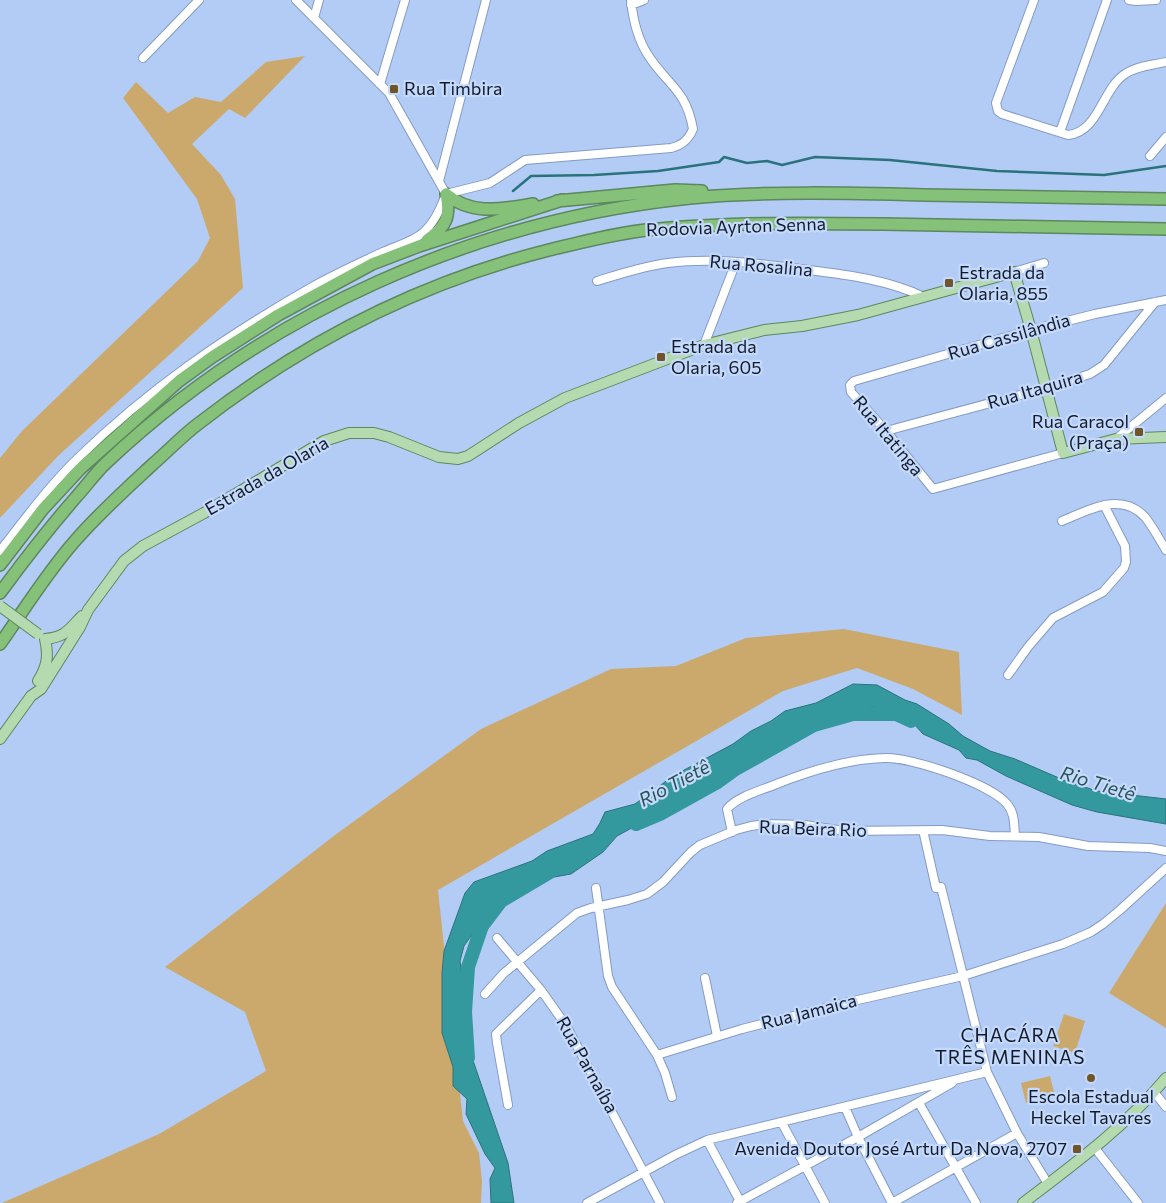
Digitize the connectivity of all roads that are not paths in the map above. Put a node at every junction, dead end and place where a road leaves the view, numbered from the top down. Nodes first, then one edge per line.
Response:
1 (199, 0) edge
2 (296, 0) edge
3 (319, 0) edge
4 (405, 0) edge
5 (486, 0) edge
6 (644, 0) edge
7 (1034, 0) edge
8 (1108, 0) edge
9 (1129, 0) edge
10 (1156, 0) edge
11 (631, 2) edge
12 (314, 18) junction
13 (143, 58) dead end
14 (1166, 62) edge
15 (380, 84) junction
16 (1060, 132) junction
17 (1166, 137) edge
18 (1150, 156) dead end
19 (439, 181) junction
20 (446, 194) junction
21 (754, 194) junction
22 (562, 200) junction
23 (1166, 200) edge
24 (1166, 229) edge
25 (419, 246) junction
26 (736, 262) junction
27 (1044, 263) dead end
28 (1014, 272) junction
29 (597, 281) dead end
30 (924, 297) junction
31 (1166, 300) edge
32 (1155, 302) junction
33 (1031, 330) junction
34 (704, 345) junction
35 (854, 381) joint
36 (1046, 388) junction
37 (1166, 398) edge
38 (886, 431) junction
39 (1166, 437) edge
40 (1116, 439) junction
41 (1063, 453) junction
42 (1104, 505) junction
43 (1062, 521) dead end
44 (0, 550) edge
45 (1166, 550) edge
46 (0, 565) edge
47 (0, 593) edge
48 (0, 606) edge
49 (88, 610) junction
50 (42, 637) junction
51 (0, 644) edge
52 (1008, 675) dead end
53 (31, 696) junction
54 (0, 739) edge
55 (923, 830) junction
56 (732, 832) junction
57 (1015, 836) junction
58 (1166, 851) edge
59 (1166, 868) edge
60 (596, 888) dead end
61 (599, 906) junction
62 (497, 938) dead end
63 (517, 961) junction
64 (963, 976) junction
65 (705, 978) dead end
66 (541, 990) junction
67 (485, 994) dead end
68 (718, 1036) junction
69 (657, 1056) junction
70 (987, 1072) junction
71 (960, 1078) junction
72 (1166, 1078) edge
73 (1154, 1092) junction
74 (672, 1097) dead end
75 (918, 1103) junction
76 (508, 1105) dead end
77 (844, 1107) junction
78 (1166, 1107) edge
79 (782, 1123) junction
80 (1017, 1133) junction
81 (858, 1137) junction
82 (707, 1140) junction
83 (1094, 1147) junction
84 (805, 1166) junction
85 (956, 1167) junction
86 (643, 1173) junction
87 (1048, 1184) junction
88 (1027, 1202) edge
89 (587, 1203) edge
90 (660, 1203) edge
91 (739, 1203) edge
92 (825, 1203) edge
93 (892, 1203) edge
94 (976, 1203) edge
95 (1138, 1203) edge

1 - 13 street
2 - 12 street
3 - 12 street
4 - 15 street
5 - 19 street
6 - 11 street
7 - 16 street
8 - 16 street
9 - 10 street
11 - 20 street
12 - 15 street
14 - 16 street
15 - 19 street
17 - 18 street
19 - 20 street
20 - 22 highway
20 - 25 highway
20 - 44 street
21 - 22 highway
21 - 23 highway, Rodovia Ayrton Senna
21 - 47 highway, Rodovia Ayrton Senna
22 - 25 highway
24 - 51 highway, Rodovia Ayrton Senna
25 - 46 highway
26 - 29 street, Rua Rosalina
26 - 30 street, Rua Rosalina
26 - 34 street
27 - 28 street
28 - 30 main road, Estrada da Olaria
28 - 33 main road
30 - 34 main road, Estrada da Olaria
31 - 32 street, Rua Cassilândia
32 - 33 street, Rua Cassilândia
32 - 36 street, Rua Itaquira
33 - 35 street, Rua Cassilândia
33 - 36 main road
34 - 49 main road, Estrada da Olaria
35 - 38 street, Rua Itatinga
36 - 38 street, Rua Itaquira
36 - 41 main road
37 - 40 street
38 - 41 street, Rua Itatinga
39 - 40 main road
40 - 41 main road
42 - 43 street
42 - 45 street
42 - 52 street
48 - 50 main road, bridge
49 - 50 main road, Estrada da Olaria
49 - 53 main road, Estrada da Olaria
50 - 53 main road, Estrada da Olaria
53 - 54 main road, Estrada da Olaria
55 - 56 street, Rua Beira Rio
55 - 57 street, Rua Beira Rio
55 - 64 street
56 - 57 street
56 - 61 street, Rua Beira Rio
57 - 58 street, Rua Beira Rio
59 - 64 street, Rua Jamaica
60 - 61 street
61 - 63 street, Rua Beira Rio
61 - 69 street
62 - 63 street, Rua Parnaíba
63 - 66 street, Rua Parnaíba
63 - 67 street, Rua Beira Rio
64 - 68 street, Rua Jamaica
64 - 70 street
65 - 68 street
66 - 76 street
66 - 86 street, Rua Parnaíba
68 - 69 street, Rua Jamaica
69 - 74 street
70 - 71 street
70 - 80 street
71 - 75 street
71 - 77 street
72 - 73 main road
73 - 78 street
73 - 83 main road
75 - 81 street
75 - 85 street
77 - 79 street
77 - 81 street
79 - 82 street
79 - 84 street
80 - 85 street
80 - 87 street
81 - 84 street
81 - 93 street
82 - 86 street
82 - 91 street
83 - 87 main road
83 - 95 street
84 - 91 street
84 - 92 street
85 - 93 street
85 - 94 street
86 - 89 street
86 - 90 street, Rua Parnaíba
87 - 88 main road

